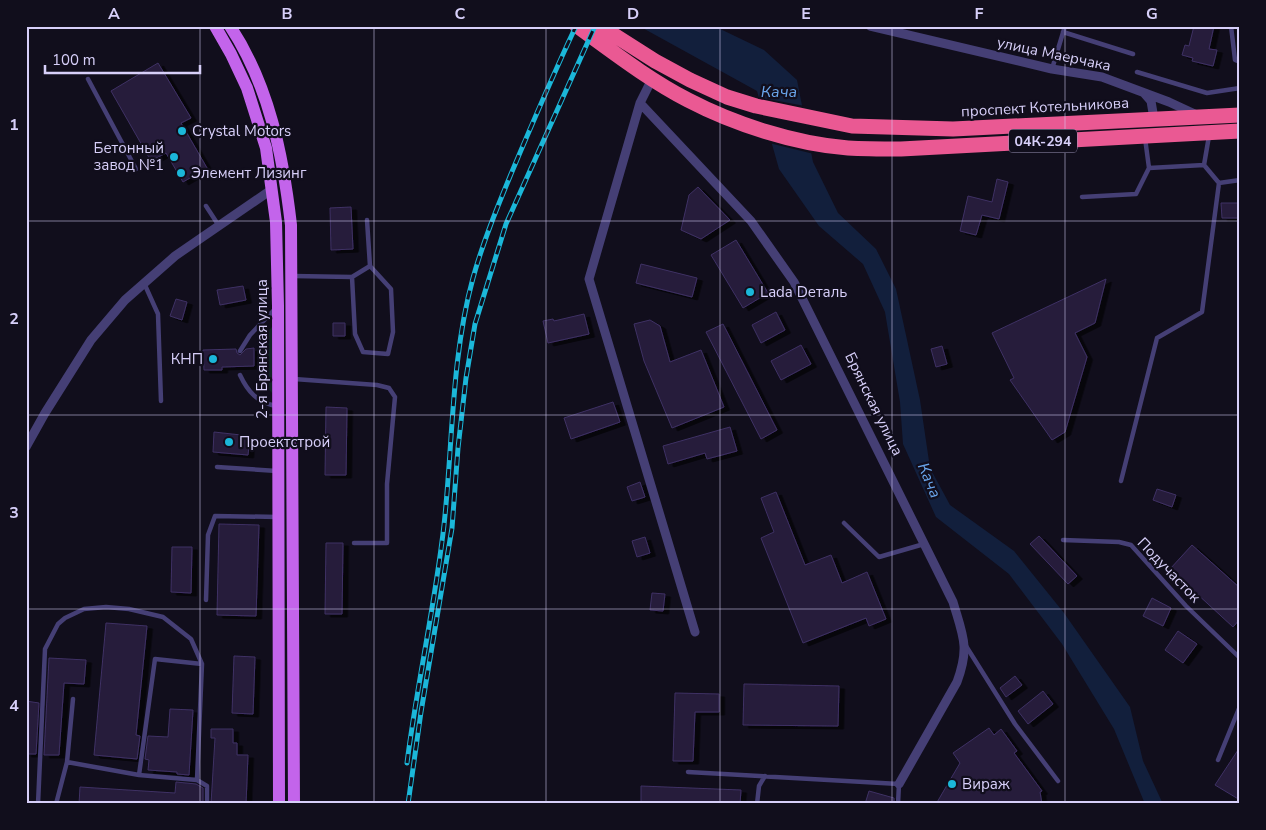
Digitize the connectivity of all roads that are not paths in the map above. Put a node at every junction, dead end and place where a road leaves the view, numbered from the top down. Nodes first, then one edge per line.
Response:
1 (215, 26) edge
2 (230, 26) edge
3 (577, 26) edge
4 (600, 26) edge
5 (870, 26) edge
6 (1065, 26) edge
7 (1231, 26) edge
8 (1063, 32) junction
9 (1133, 54) dead end
10 (1240, 62) edge
11 (1052, 69) junction
12 (1137, 72) dead end
13 (88, 78) dead end
14 (652, 79) junction
15 (1240, 88) edge
16 (1142, 91) junction
17 (640, 103) junction
18 (1240, 115) edge
19 (1202, 117) junction
20 (1154, 119) junction
21 (1240, 131) edge
22 (1210, 133) junction
23 (1145, 136) junction
24 (1204, 165) junction
25 (1149, 168) junction
26 (136, 169) dead end
27 (1240, 180) edge
28 (1219, 182) junction
29 (271, 190) junction
30 (1082, 197) dead end
31 (206, 206) dead end
32 (367, 220) dead end
33 (219, 226) junction
34 (370, 266) junction
35 (292, 276) junction
36 (352, 278) junction
37 (144, 282) junction
38 (278, 306) junction
39 (240, 351) dead end
40 (240, 375) dead end
41 (293, 379) junction
42 (161, 401) dead end
43 (278, 407) junction
44 (26, 447) edge
45 (217, 467) dead end
46 (279, 471) junction
47 (1121, 480) dead end
48 (279, 517) junction
49 (844, 523) dead end
50 (1063, 540) dead end
51 (354, 543) dead end
52 (924, 544) junction
53 (206, 600) dead end
54 (695, 632) dead end
55 (965, 645) junction
56 (1240, 658) edge
57 (202, 664) junction
58 (73, 699) dead end
59 (1240, 706) edge
60 (1218, 760) dead end
61 (67, 762) junction
62 (688, 772) dead end
63 (139, 775) junction
64 (766, 776) junction
65 (198, 780) junction
66 (1058, 781) dead end
67 (899, 784) junction
68 (38, 804) edge
69 (56, 804) edge
70 (207, 804) edge
71 (279, 804) edge
72 (294, 804) edge
73 (757, 804) edge
74 (898, 804) edge

1 - 29 main road, 2-я Брянская улица
2 - 35 main road, 2-я Брянская улица
3 - 14 highway
4 - 20 highway, проспект Котельникова / 04К-294
5 - 11 street, улица Маерчака
6 - 8 lane
7 - 10 lane
8 - 9 lane
8 - 11 lane
11 - 16 street, улица Маерчака
12 - 15 lane
13 - 26 lane
14 - 17 street
14 - 23 highway, 04К-294
16 - 19 street, улица Маерчака
16 - 20 street
17 - 52 street, Брянская улица
17 - 54 street
18 - 19 highway, проспект Котельникова / 04К-294
19 - 20 highway, проспект Котельникова / 04К-294
21 - 22 highway, 04К-294
22 - 23 highway, 04К-294
22 - 24 lane
23 - 25 lane
24 - 25 lane
24 - 28 lane
25 - 30 lane
27 - 28 lane
28 - 47 lane
29 - 33 street
29 - 38 main road, 2-я Брянская улица
31 - 33 lane
32 - 34 lane
33 - 37 street
34 - 36 lane
34 - 36 lane
35 - 36 lane
35 - 41 main road, 2-я Брянская улица
37 - 42 lane
37 - 44 street
38 - 39 lane
38 - 43 main road, 2-я Брянская улица
40 - 43 lane
41 - 51 lane
41 - 72 main road, 2-я Брянская улица
43 - 46 main road, 2-я Брянская улица
45 - 46 lane
46 - 48 main road, 2-я Брянская улица
48 - 53 lane
48 - 71 main road, 2-я Брянская улица
49 - 52 lane
50 - 56 lane, Подучасток
52 - 55 street, Брянская улица
55 - 66 lane
55 - 67 street, Брянская улица
57 - 63 lane
57 - 65 lane
57 - 68 lane
58 - 61 lane
59 - 60 lane
61 - 63 lane
61 - 69 lane
62 - 64 lane
63 - 65 lane
64 - 67 lane
64 - 73 lane
65 - 70 lane
67 - 74 lane

